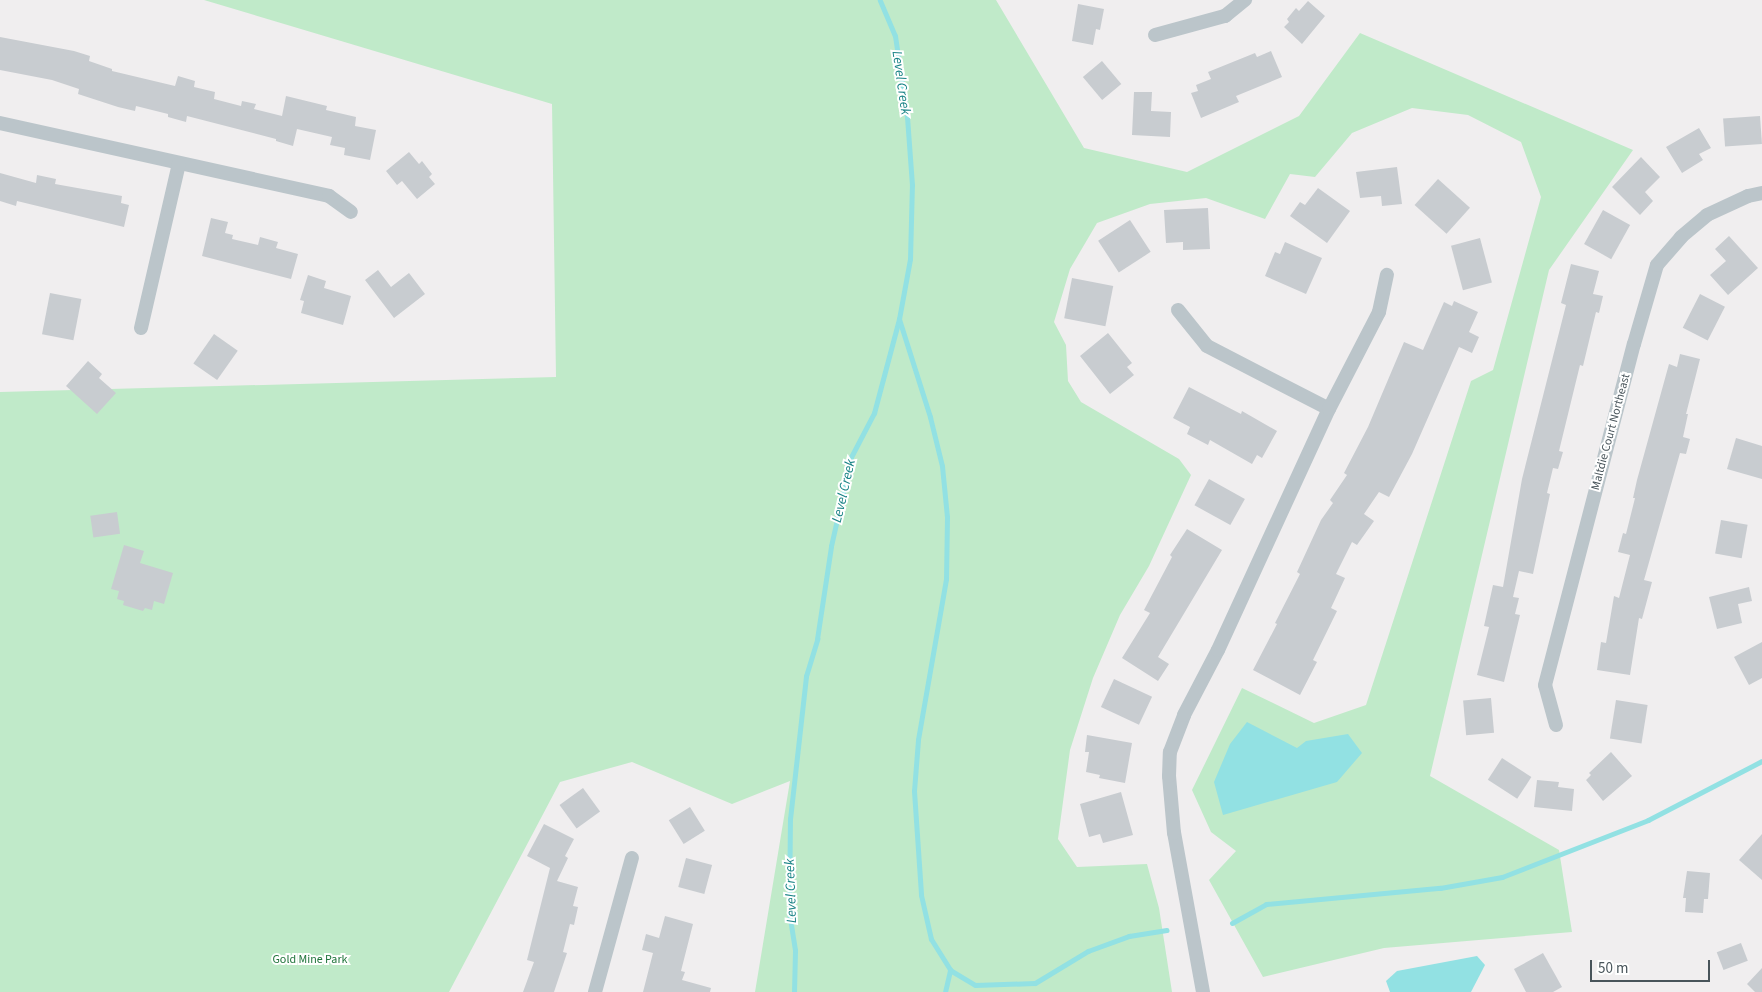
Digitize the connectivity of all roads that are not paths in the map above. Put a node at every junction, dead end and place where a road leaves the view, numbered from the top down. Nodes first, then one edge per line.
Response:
1 (1245, 0) edge
2 (1155, 35) dead end
3 (0, 123) edge
4 (179, 164) junction
5 (1762, 193) edge
6 (352, 212) dead end
7 (1387, 275) dead end
8 (1178, 310) dead end
9 (141, 328) dead end
10 (1329, 409) junction
11 (1556, 725) dead end
12 (632, 858) dead end
13 (595, 992) edge
14 (1203, 992) edge

1 - 2 street
3 - 4 street
4 - 6 street
4 - 9 street
5 - 11 street, Maltdie Court Northeast
7 - 10 street
8 - 10 street
10 - 14 street
12 - 13 street

